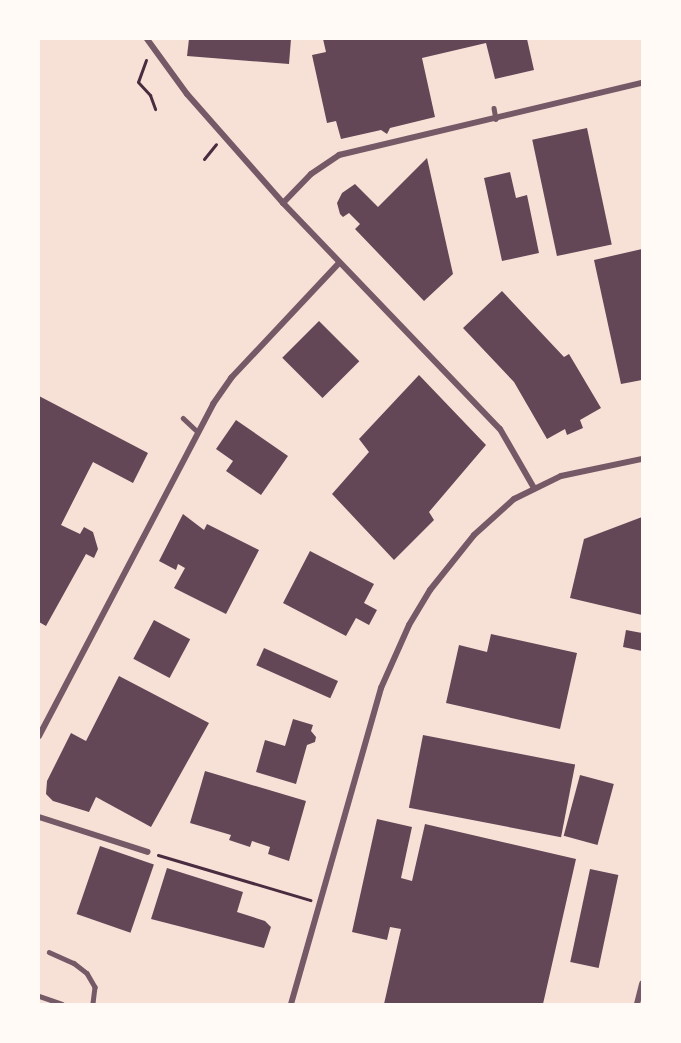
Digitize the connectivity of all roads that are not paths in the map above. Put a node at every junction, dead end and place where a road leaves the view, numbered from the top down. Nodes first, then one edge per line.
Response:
1 (147, 39) edge
2 (642, 83) edge
3 (494, 108) dead end
4 (496, 119) junction
5 (283, 203) junction
6 (339, 263) junction
7 (183, 418) dead end
8 (196, 431) junction
9 (642, 459) edge
10 (534, 488) junction
11 (39, 736) edge
12 (39, 817) edge
13 (148, 852) road end
14 (49, 952) dead end
15 (642, 984) edge
16 (39, 996) edge
17 (62, 1004) edge
18 (93, 1004) edge
19 (291, 1004) edge
20 (637, 1004) edge

1 - 5 street
2 - 4 street
3 - 4 lane
4 - 5 street
5 - 6 street
6 - 8 street
6 - 10 street
7 - 8 lane
8 - 11 street
9 - 10 street
10 - 19 street
12 - 13 street
14 - 18 lane
15 - 20 street
16 - 17 lane

